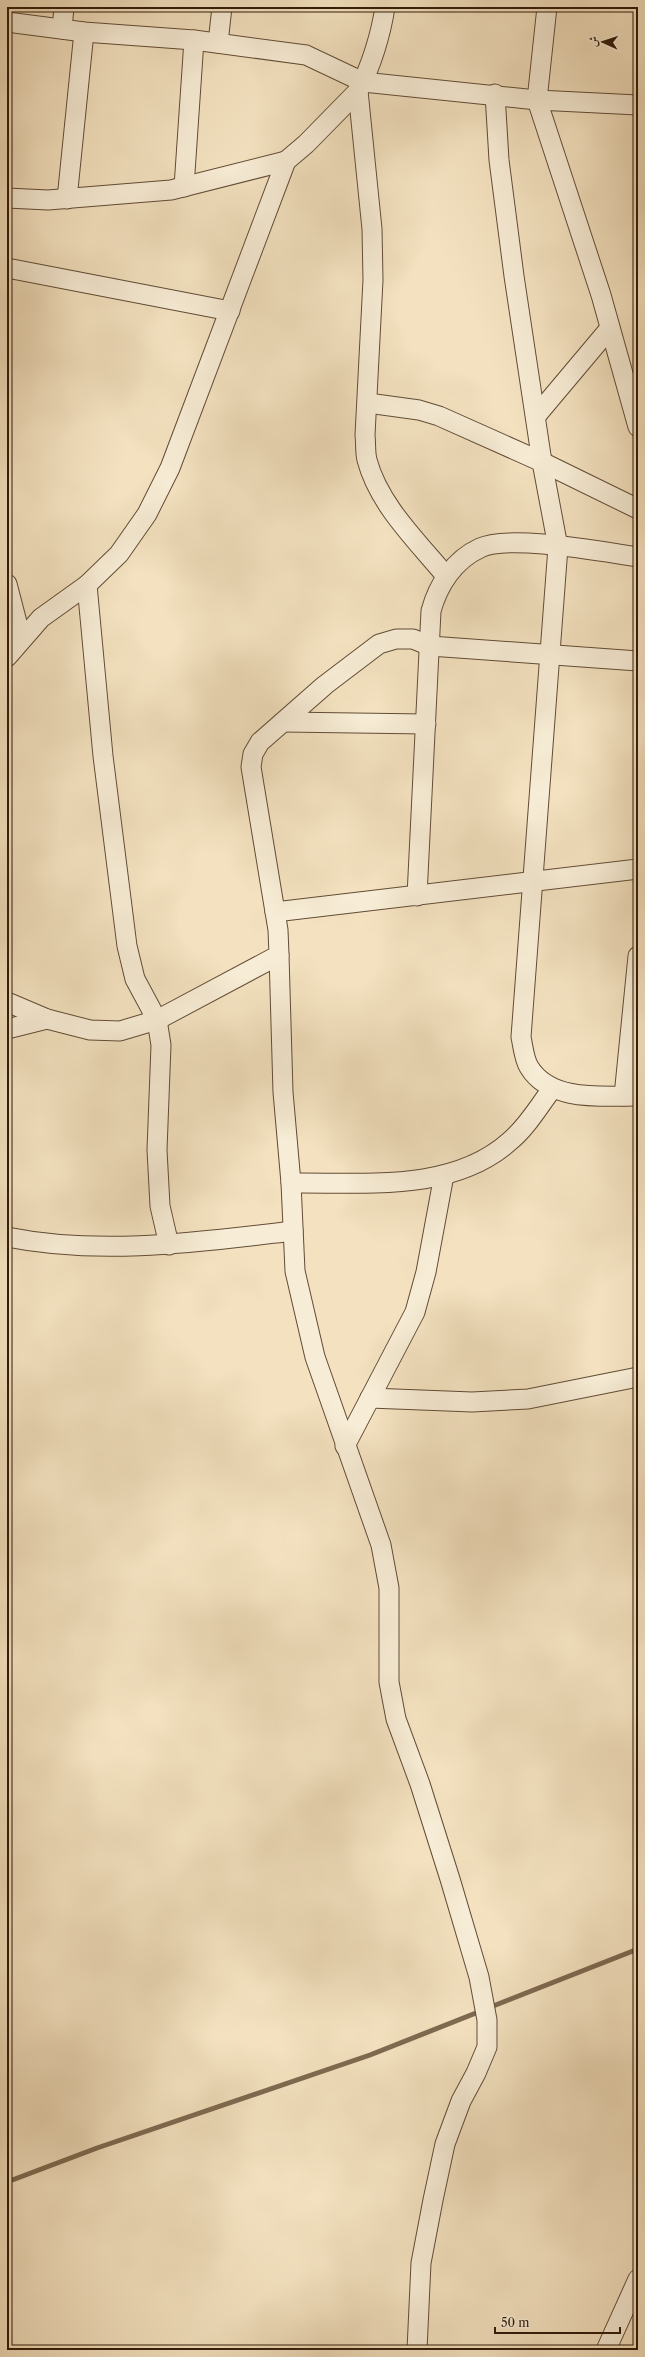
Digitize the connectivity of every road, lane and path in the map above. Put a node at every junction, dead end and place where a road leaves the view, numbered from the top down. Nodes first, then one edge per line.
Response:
1 (64, 7) edge
2 (222, 7) edge
3 (385, 7) edge
4 (547, 7) edge
5 (7, 22) edge
6 (62, 29) junction
7 (84, 32) junction
8 (194, 40) junction
9 (218, 43) junction
10 (360, 87) junction
11 (495, 94) junction
12 (537, 100) junction
13 (638, 105) edge
14 (286, 161) junction
15 (184, 187) junction
16 (7, 198) edge
17 (68, 199) junction
18 (7, 268) edge
19 (230, 311) junction
20 (610, 328) junction
21 (368, 403) junction
22 (536, 416) junction
23 (638, 427) edge
24 (542, 462) junction
25 (638, 509) edge
26 (558, 547) junction
27 (638, 557) edge
28 (446, 576) junction
29 (7, 584) edge
30 (87, 585) junction
31 (21, 638) junction
32 (430, 646) junction
33 (550, 656) junction
34 (7, 657) edge
35 (638, 662) edge
36 (283, 722) junction
37 (426, 724) junction
38 (638, 869) edge
39 (532, 880) junction
40 (417, 896) junction
41 (275, 912) junction
42 (279, 955) junction
43 (638, 956) edge
44 (7, 1002) edge
45 (47, 1018) junction
46 (157, 1020) junction
47 (7, 1029) edge
48 (552, 1089) junction
49 (631, 1096) edge
50 (444, 1175) junction
51 (291, 1183) junction
52 (293, 1231) junction
53 (7, 1237) edge
54 (169, 1245) junction
55 (638, 1377) edge
56 (370, 1398) junction
57 (345, 1446) junction
58 (638, 2279) edge
59 (417, 2350) edge
60 (606, 2350) edge

1 - 6 street
2 - 9 street
3 - 10 street
4 - 12 street
5 - 6 street
6 - 7 street
7 - 8 street
7 - 17 street
8 - 9 street
8 - 15 street
9 - 10 street
10 - 11 street
10 - 14 street
10 - 21 street
11 - 12 street
11 - 22 street
12 - 13 street
12 - 20 street
14 - 15 street
14 - 19 street
15 - 17 street
16 - 17 street
18 - 19 street
19 - 30 street
20 - 22 street
20 - 23 street
21 - 24 street
21 - 28 street
22 - 24 street
24 - 25 street
24 - 26 street
26 - 27 street
26 - 28 street
26 - 33 street
28 - 32 street
29 - 31 street
30 - 31 street
30 - 46 street
31 - 34 street
32 - 33 street
32 - 36 street
32 - 37 street
33 - 35 street
33 - 39 street
36 - 37 street
36 - 41 street
37 - 40 street
38 - 39 street
39 - 40 street
39 - 48 street
40 - 41 street
41 - 42 street
42 - 46 street
42 - 51 street
43 - 49 street
44 - 45 street
45 - 46 street
45 - 47 street
46 - 54 street
48 - 49 street
48 - 50 street
50 - 51 street
50 - 56 street
51 - 52 street
52 - 54 street
52 - 57 street
53 - 54 street
55 - 56 street
56 - 57 street
57 - 59 street
58 - 60 street

